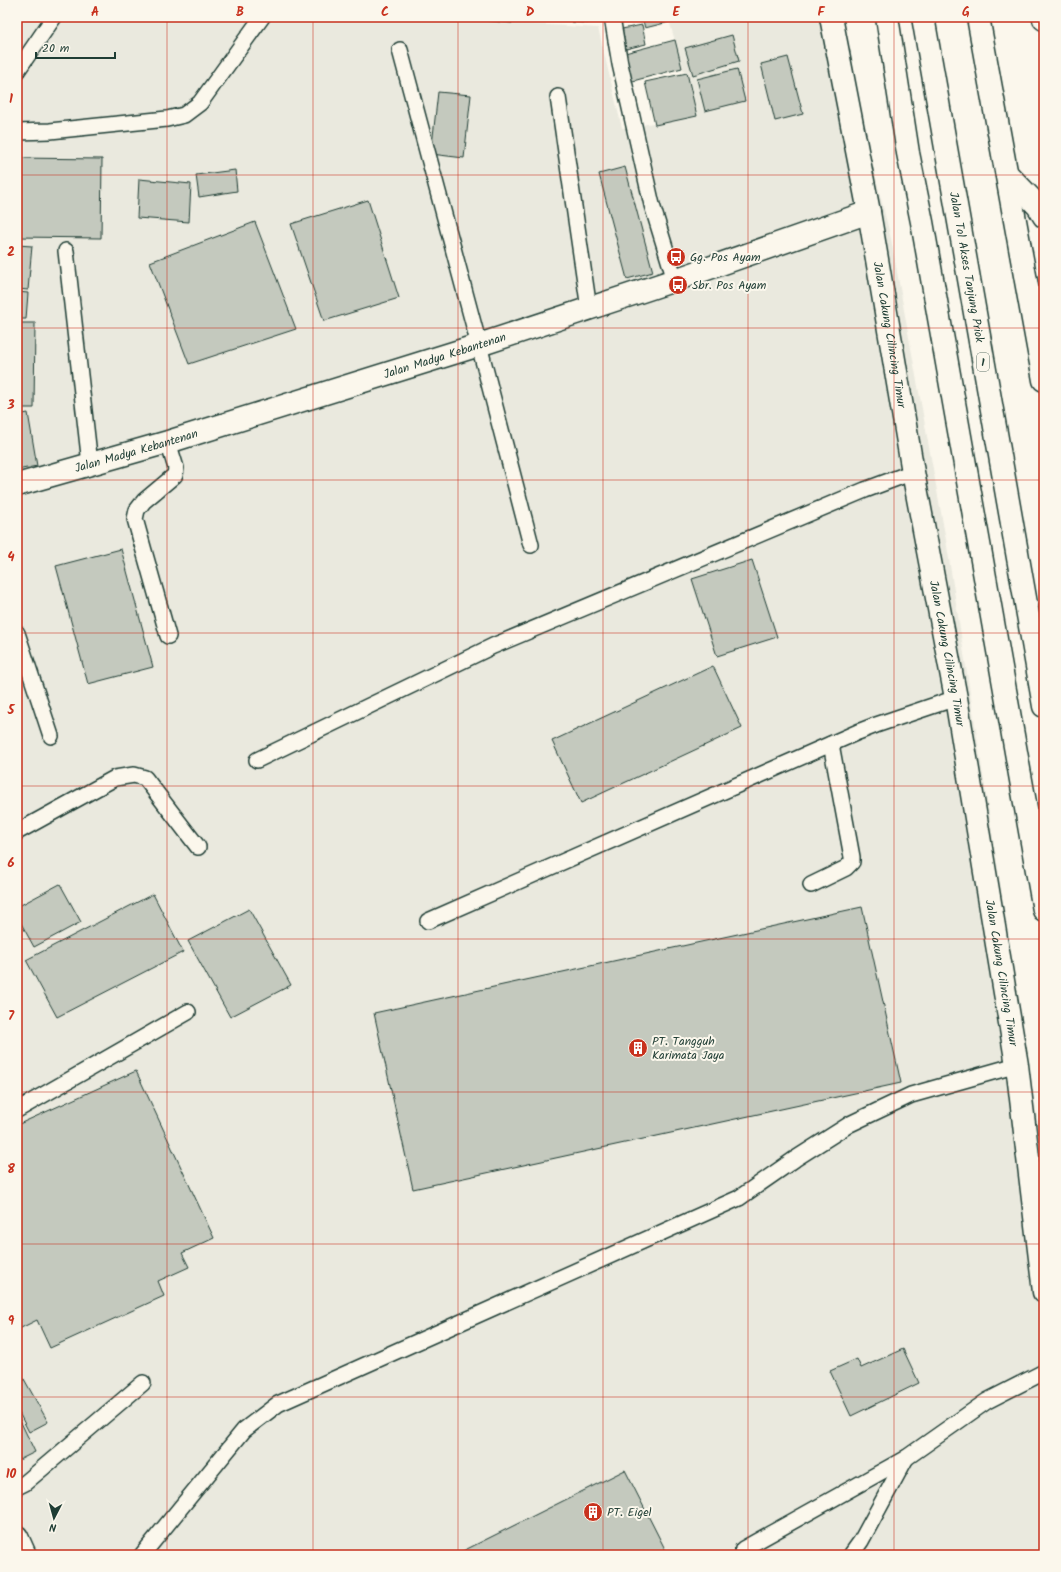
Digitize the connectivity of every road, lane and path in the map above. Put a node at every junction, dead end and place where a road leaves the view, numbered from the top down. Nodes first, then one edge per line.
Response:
1 (54, 17) edge
2 (262, 17) edge
3 (612, 17) edge
4 (831, 17) edge
5 (887, 17) edge
6 (923, 17) edge
7 (978, 17) edge
8 (400, 50) dead end
9 (17, 71) edge
10 (558, 97) dead end
11 (17, 132) edge
12 (1007, 174) junction
13 (869, 212) junction
14 (1044, 216) edge
15 (66, 251) dead end
16 (675, 280) junction
17 (589, 310) junction
18 (479, 345) junction
19 (1044, 380) edge
20 (168, 442) junction
21 (90, 464) junction
22 (913, 472) junction
23 (17, 485) edge
24 (531, 545) dead end
25 (17, 633) edge
26 (168, 636) dead end
27 (956, 698) junction
28 (1044, 706) edge
29 (51, 736) dead end
30 (831, 744) junction
31 (257, 760) dead end
32 (17, 832) edge
33 (198, 847) dead end
34 (811, 885) dead end
35 (1044, 910) edge
36 (428, 921) dead end
37 (188, 1012) dead end
38 (1017, 1064) junction
39 (17, 1110) edge
40 (1044, 1292) edge
41 (1044, 1372) edge
42 (143, 1383) dead end
43 (906, 1458) junction
44 (17, 1487) edge
45 (17, 1538) edge
46 (743, 1549) dead end
47 (25, 1555) edge
48 (142, 1555) edge
49 (850, 1555) edge

1 - 9 lane
2 - 11 lane
3 - 16 lane
4 - 13 main road, Jalan Cakung Cilincing Timur
5 - 35 main road
6 - 28 main road, Jalan Tol Akses Tanjung Priok / 1
7 - 12 main road
8 - 18 lane
10 - 17 lane
12 - 14 main road
12 - 19 main road
13 - 16 main road, Jalan Madya Kebantenan
13 - 22 main road, Jalan Cakung Cilincing Timur
15 - 21 lane
16 - 17 main road, Jalan Madya Kebantenan
17 - 18 main road, Jalan Madya Kebantenan
18 - 20 main road, Jalan Madya Kebantenan
18 - 24 lane
20 - 21 main road, Jalan Madya Kebantenan
20 - 26 lane
21 - 23 main road, Jalan Madya Kebantenan
22 - 27 main road, Jalan Cakung Cilincing Timur
22 - 31 lane
25 - 29 lane
27 - 30 lane
27 - 38 main road, Jalan Cakung Cilincing Timur
30 - 34 lane
30 - 36 lane
32 - 33 lane
37 - 39 lane
38 - 40 main road, Jalan Cakung Cilincing Timur
38 - 48 lane
41 - 43 lane
42 - 44 lane
43 - 46 lane
43 - 49 lane
45 - 47 main road

